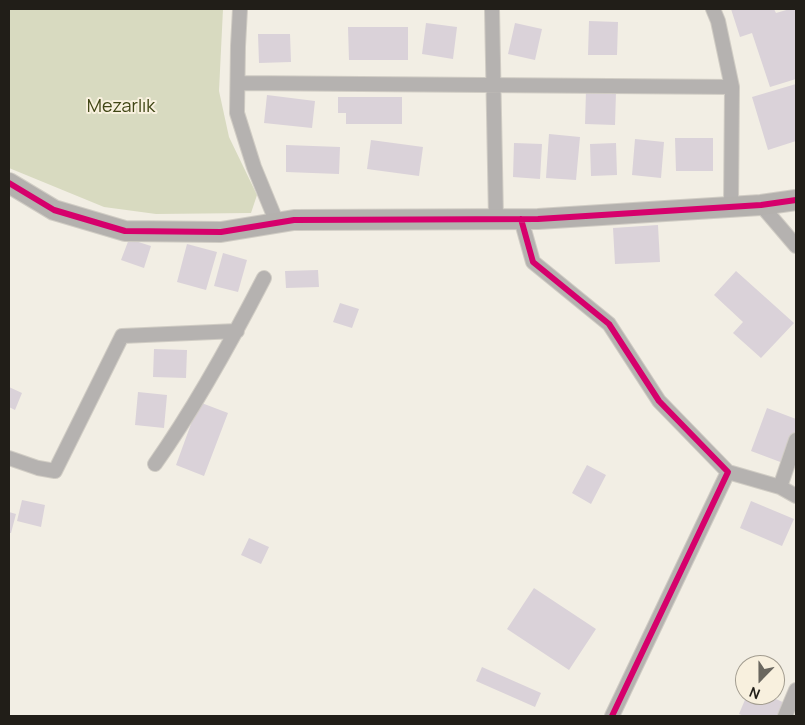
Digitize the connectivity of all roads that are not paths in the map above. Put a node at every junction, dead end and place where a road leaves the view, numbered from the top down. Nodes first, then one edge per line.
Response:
1 (240, 9) edge
2 (492, 9) edge
3 (713, 9) edge
4 (238, 83) junction
5 (493, 84) junction
6 (732, 87) junction
7 (9, 184) edge
8 (796, 200) edge
9 (761, 205) junction
10 (731, 207) junction
11 (496, 219) junction
12 (521, 219) junction
13 (277, 223) junction
14 (796, 246) edge
15 (264, 278) dead end
16 (236, 332) junction
17 (796, 440) edge
18 (9, 458) edge
19 (155, 464) dead end
20 (728, 472) junction
21 (780, 487) junction
22 (796, 496) edge
23 (796, 690) edge
24 (612, 716) edge
25 (785, 716) edge

1 - 4 street
2 - 5 street
3 - 6 street
4 - 5 street
4 - 13 street
5 - 6 street
5 - 11 street
6 - 10 street
7 - 13 street
8 - 9 street
9 - 10 street
9 - 14 street
10 - 12 street
11 - 12 street
11 - 13 street
12 - 20 street
15 - 16 street
16 - 18 street
16 - 19 street
17 - 21 street
20 - 21 street
20 - 24 street
21 - 22 street
23 - 25 street

